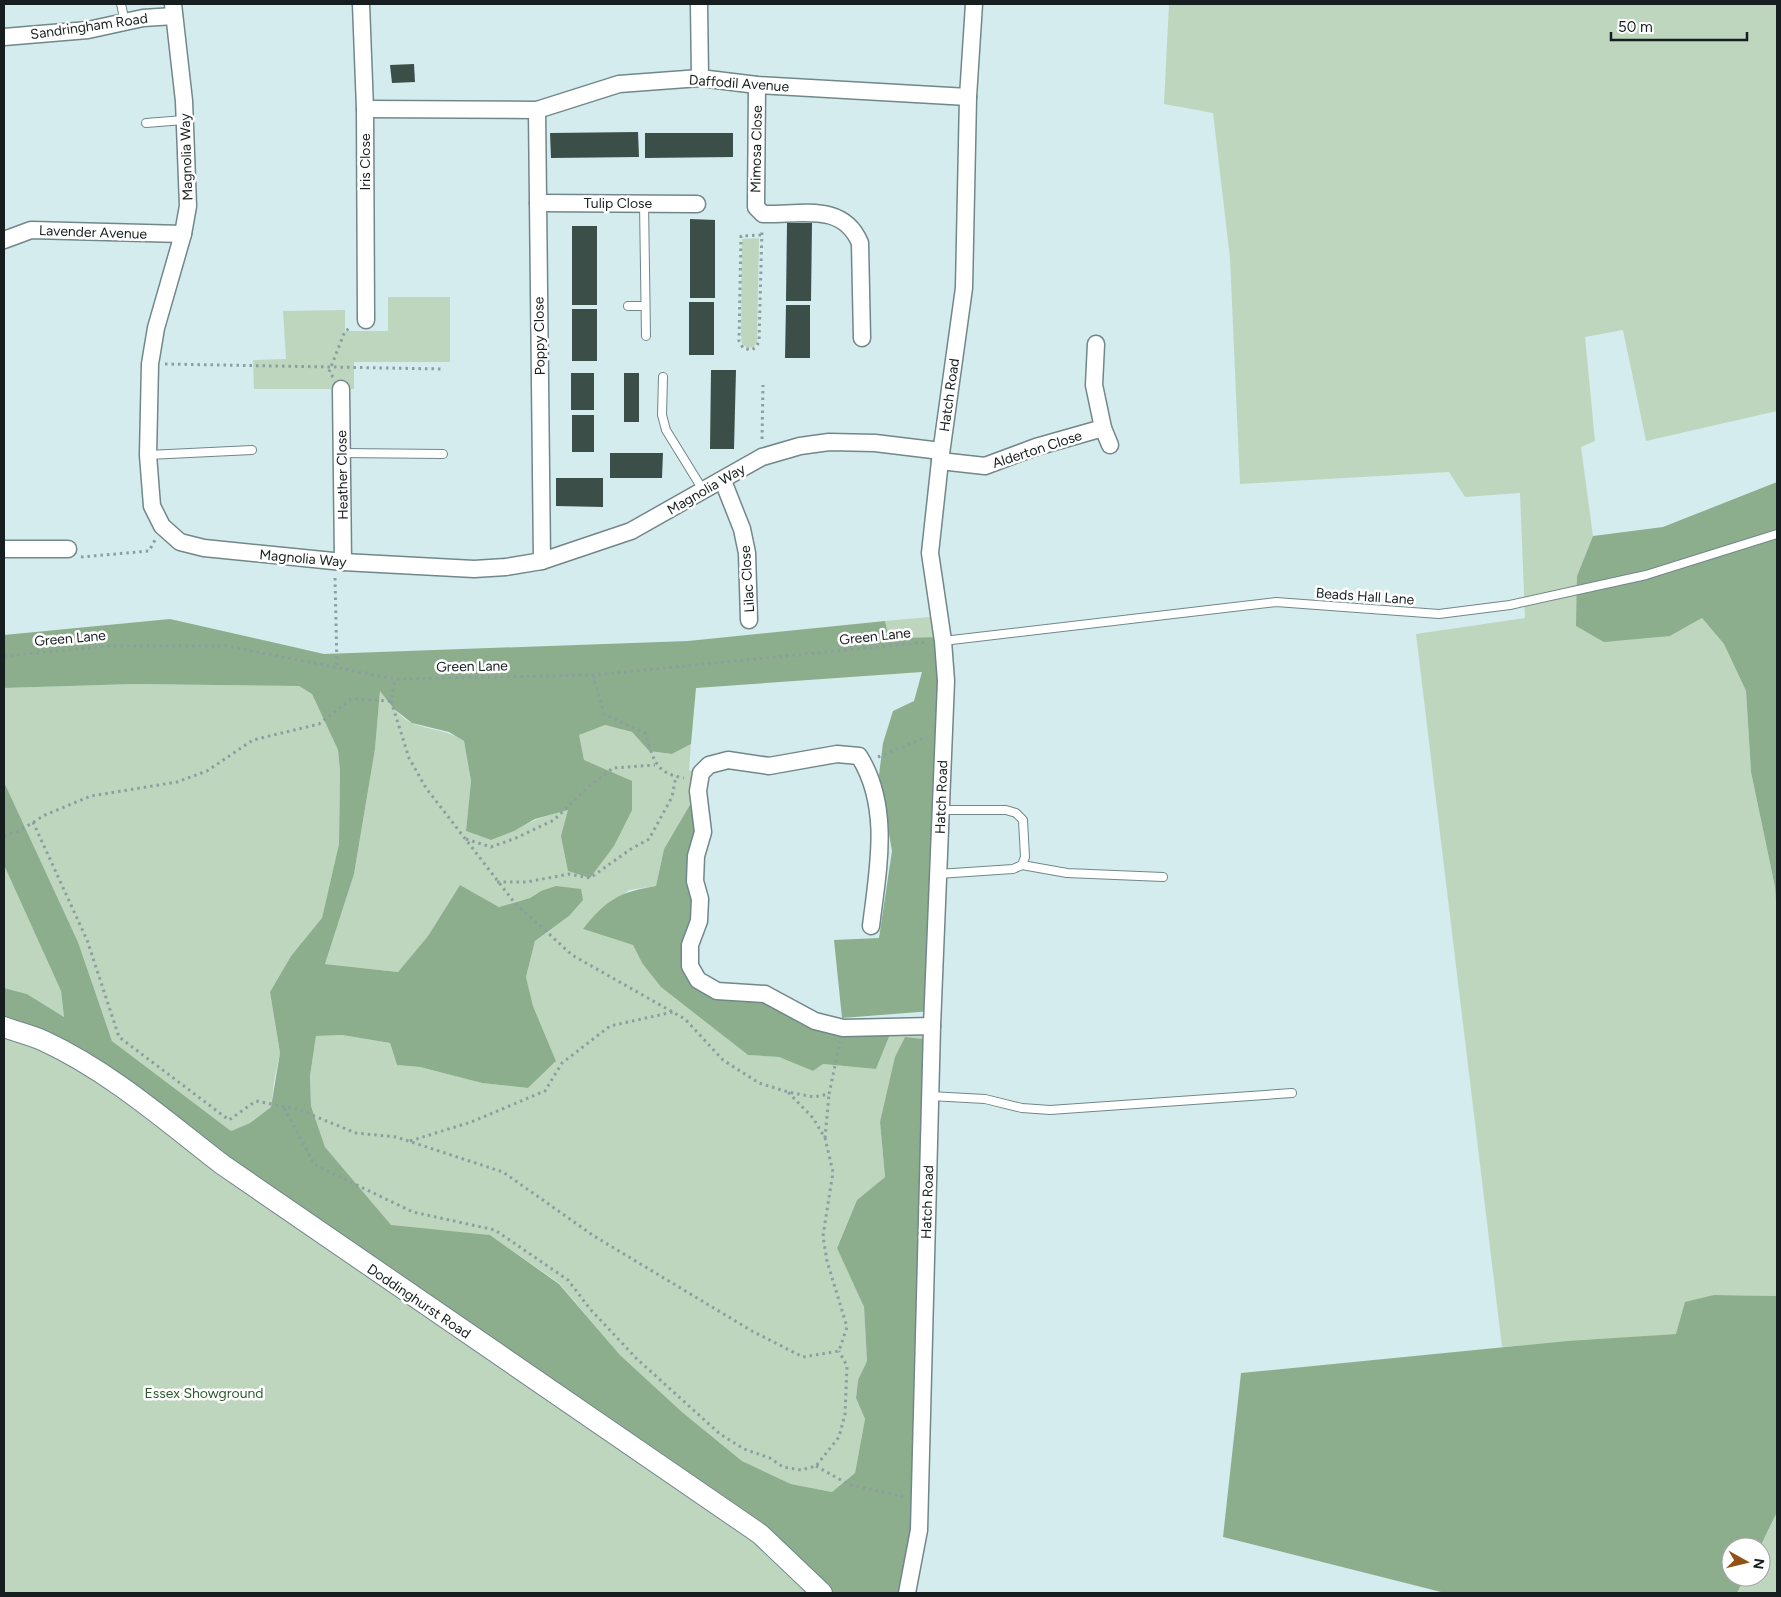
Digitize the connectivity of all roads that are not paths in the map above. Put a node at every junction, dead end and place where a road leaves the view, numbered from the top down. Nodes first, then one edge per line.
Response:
1 (121, 4) edge
2 (361, 4) edge
3 (699, 4) edge
4 (974, 4) edge
5 (174, 10) edge
6 (125, 22) junction
7 (4, 37) edge
8 (700, 78) junction
9 (757, 85) junction
10 (968, 98) junction
11 (365, 109) junction
12 (537, 110) junction
13 (184, 120) junction
14 (146, 123) dead end
15 (538, 203) junction
16 (644, 203) junction
17 (697, 204) dead end
18 (183, 234) junction
19 (4, 240) edge
20 (628, 306) dead end
21 (645, 306) junction
22 (366, 320) road end
23 (646, 336) dead end
24 (862, 338) dead end
25 (1096, 344) dead end
26 (663, 378) dead end
27 (341, 389) road end
28 (1103, 428) junction
29 (1110, 445) dead end
30 (252, 450) dead end
31 (342, 453) junction
32 (443, 454) dead end
33 (148, 455) junction
34 (941, 456) junction
35 (723, 481) junction
36 (704, 492) junction
37 (1777, 534) edge
38 (68, 548) road end
39 (4, 549) edge
40 (339, 561) junction
41 (542, 561) junction
42 (749, 620) dead end
43 (944, 641) junction
44 (941, 810) junction
45 (1022, 865) junction
46 (938, 874) junction
47 (1163, 877) dead end
48 (871, 926) dead end
49 (932, 1026) junction
50 (4, 1028) edge
51 (1292, 1093) dead end
52 (930, 1096) junction
53 (822, 1593) edge
54 (907, 1593) edge

1 - 6 lane
2 - 11 street, Iris Close
3 - 8 street
4 - 10 street, Hatch Road
5 - 6 street, Sandringham Road
5 - 13 street, Magnolia Way
6 - 7 street, Sandringham Road
8 - 9 street, Daffodil Avenue
8 - 12 street, Daffodil Avenue
9 - 10 street, Daffodil Avenue
9 - 24 street, Mimosa Close
10 - 34 street, Hatch Road
11 - 12 street, Daffodil Avenue
11 - 22 street, Iris Close
12 - 15 street, Poppy Close
13 - 14 lane
13 - 18 street, Magnolia Way
15 - 16 street, Tulip Close
15 - 41 street, Poppy Close
16 - 17 street, Tulip Close
16 - 21 lane
18 - 19 street, Lavender Avenue
18 - 33 street, Magnolia Way
20 - 21 lane
21 - 23 lane
25 - 28 street
26 - 36 lane
27 - 31 street, Heather Close
28 - 29 street
28 - 34 street, Alderton Close
30 - 33 lane
31 - 32 lane
31 - 40 street, Heather Close
33 - 40 street, Magnolia Way
34 - 35 street, Magnolia Way
34 - 43 street, Hatch Road
35 - 36 street, Magnolia Way
35 - 42 street, Lilac Close
36 - 41 street, Magnolia Way
37 - 43 lane, Beads Hall Lane
38 - 39 street
40 - 41 street, Magnolia Way
43 - 44 street, Hatch Road
44 - 45 lane
44 - 46 street, Hatch Road
45 - 46 lane
45 - 47 lane
46 - 49 street, Hatch Road
48 - 49 street
49 - 52 street, Hatch Road
50 - 53 street, Doddinghurst Road
51 - 52 lane
52 - 54 street, Hatch Road

